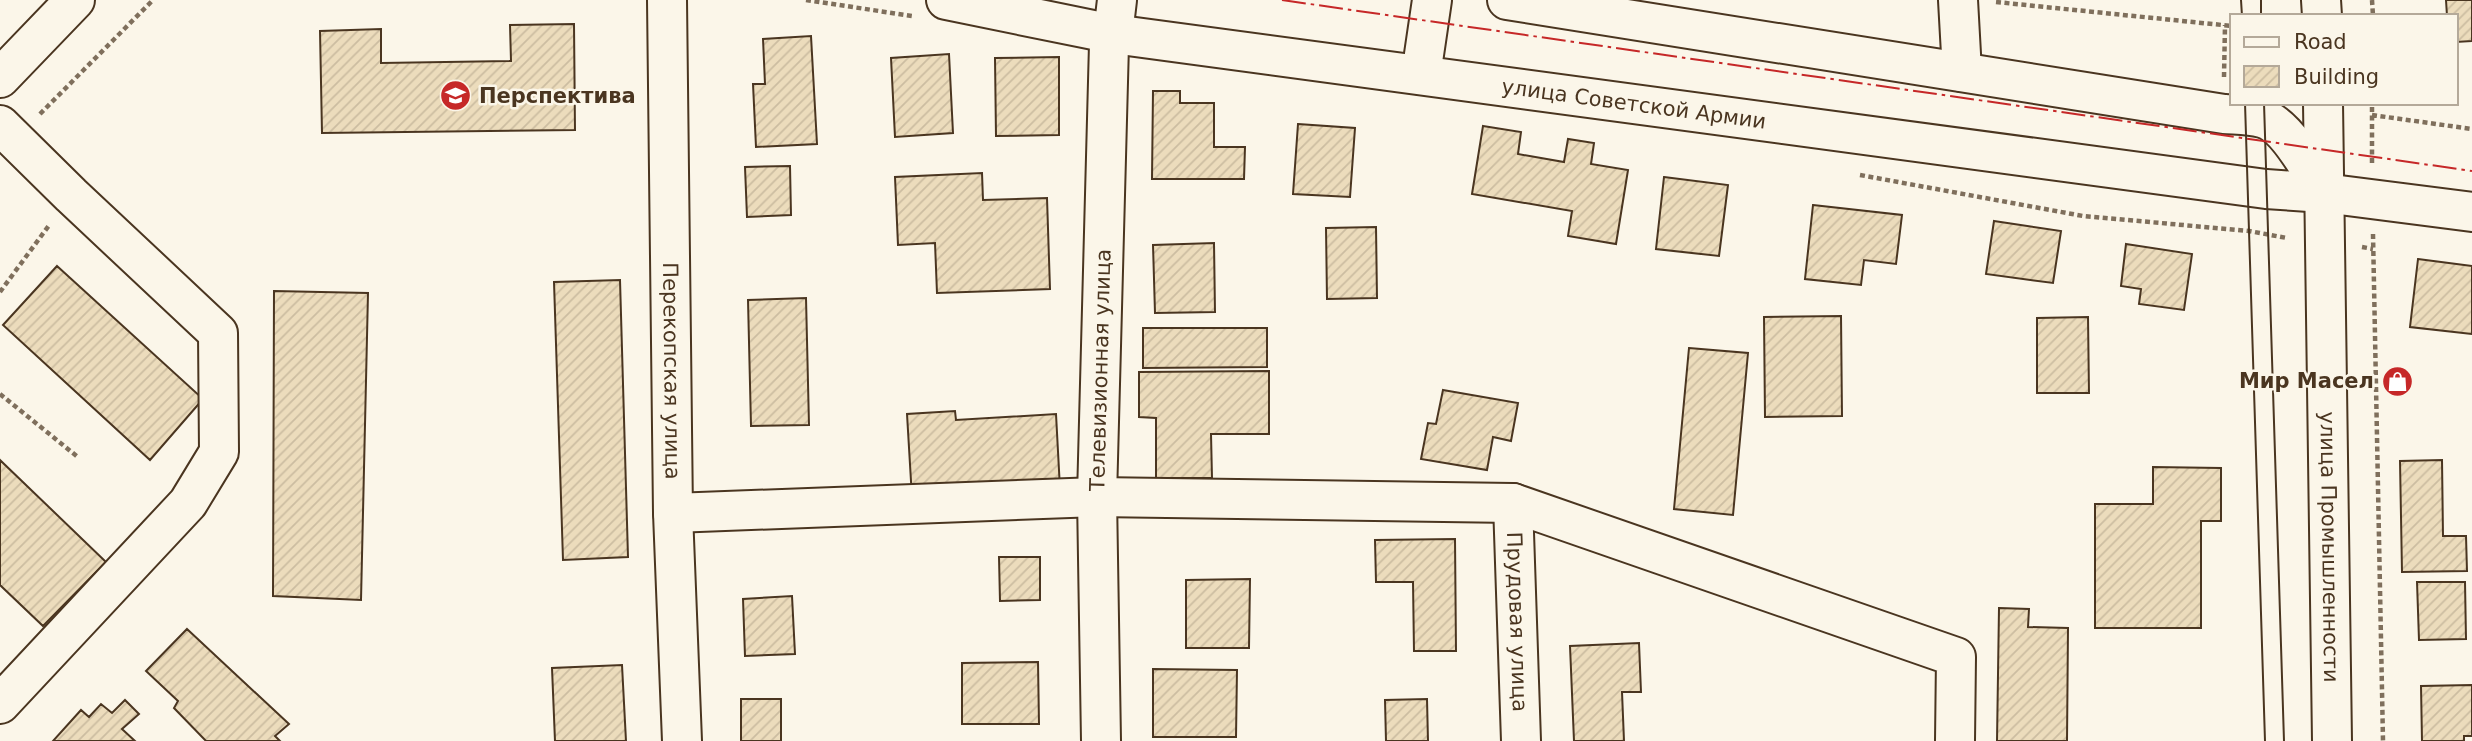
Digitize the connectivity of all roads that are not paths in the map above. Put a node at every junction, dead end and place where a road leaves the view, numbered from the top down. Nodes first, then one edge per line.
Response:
1 (75, 0) edge
2 (667, 0) edge
3 (946, 0) edge
4 (1432, 0) edge
5 (1507, 0) edge
6 (1973, 1) edge
7 (1115, 17) edge
8 (1962, 72) junction
9 (1421, 75) junction
10 (0, 78) edge
11 (2323, 105) edge
12 (2232, 109) edge
13 (8, 132) edge
14 (2324, 193) junction
15 (2472, 212) edge
16 (1097, 497) junction
17 (1513, 503) junction
18 (673, 513) junction
19 (0, 704) edge
20 (681, 741) edge
21 (1101, 741) edge
22 (1521, 741) edge
23 (1955, 741) edge
24 (2332, 741) edge

1 - 10 street
2 - 18 street, Перекопская улица
3 - 7 street, улица Советской Армии
4 - 9 street
5 - 8 street
6 - 8 street
7 - 9 street, улица Советской Армии
7 - 16 street, Телевизионная улица
8 - 12 street
9 - 14 street, улица Советской Армии
11 - 14 street, улица Промышленности
12 - 14 street
13 - 19 street
14 - 15 street, улица Советской Армии
14 - 24 street, улица Промышленности
16 - 17 street
16 - 18 street
16 - 21 street, Телевизионная улица
17 - 22 street, Прудовая улица
17 - 23 street
18 - 20 street, Перекопская улица

